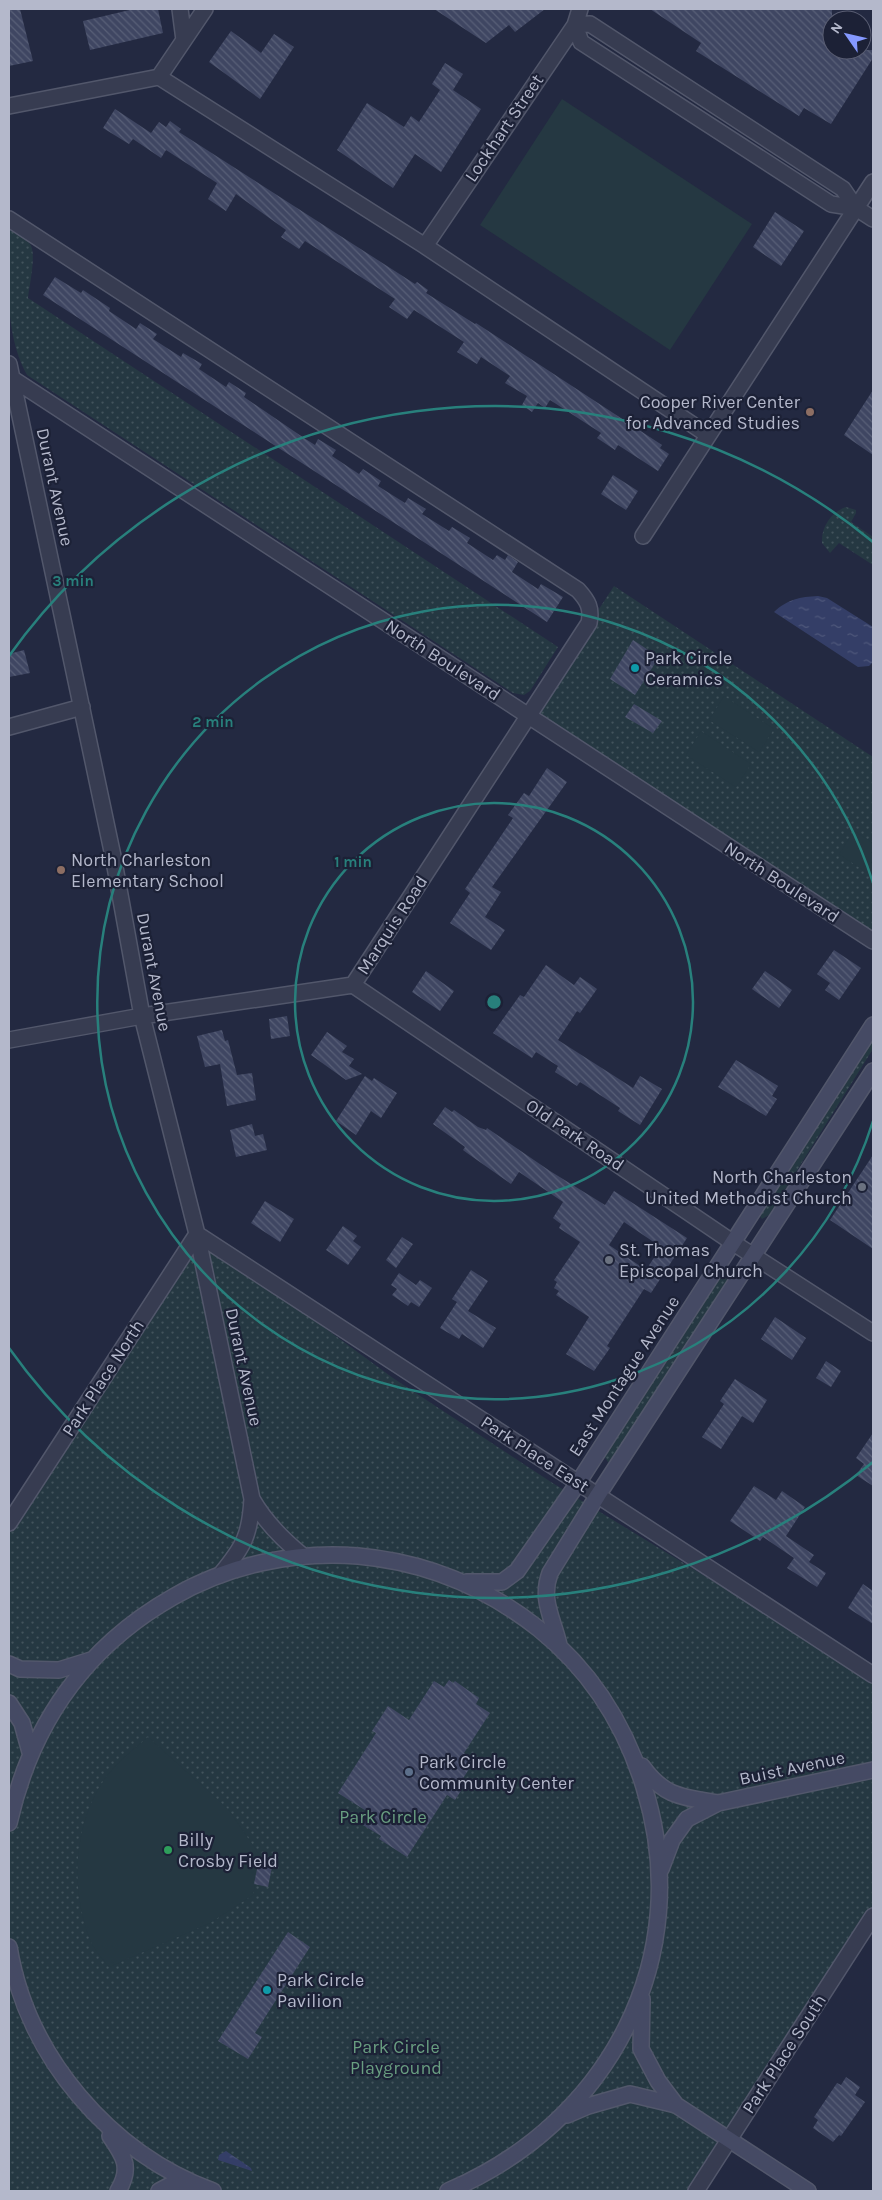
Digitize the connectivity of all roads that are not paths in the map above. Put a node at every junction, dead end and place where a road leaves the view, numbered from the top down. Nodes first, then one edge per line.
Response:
1 (180, 9) edge
2 (205, 9) edge
3 (580, 9) edge
4 (574, 25) junction
5 (184, 40) junction
6 (158, 77) junction
7 (9, 106) edge
8 (873, 182) edge
9 (856, 208) junction
10 (9, 219) edge
11 (873, 219) edge
12 (425, 246) junction
13 (9, 364) edge
14 (13, 379) junction
15 (708, 435) junction
16 (643, 536) dead end
17 (82, 707) junction
18 (529, 716) junction
19 (9, 727) edge
20 (873, 941) edge
21 (353, 985) junction
22 (142, 1016) junction
23 (873, 1025) edge
24 (9, 1040) edge
25 (873, 1071) edge
26 (197, 1234) junction
27 (732, 1242) junction
28 (754, 1256) junction
29 (873, 1334) edge
30 (578, 1482) junction
31 (598, 1495) junction
32 (252, 1499) junction
33 (9, 1523) edge
34 (303, 1556) junction
35 (221, 1574) junction
36 (463, 1582) junction
37 (559, 1645) junction
38 (91, 1660) junction
39 (9, 1664) edge
40 (873, 1675) edge
41 (9, 1703) edge
42 (30, 1752) junction
43 (635, 1756) junction
44 (873, 1770) edge
45 (718, 1803) junction
46 (9, 1823) edge
47 (660, 1872) junction
48 (873, 1916) edge
49 (9, 1947) edge
50 (9, 1987) edge
51 (643, 1988) junction
52 (24, 2003) junction
53 (676, 2105) junction
54 (92, 2111) junction
55 (562, 2118) junction
56 (729, 2140) junction
57 (196, 2185) junction
58 (118, 2191) edge
59 (159, 2191) edge
60 (213, 2191) edge
61 (449, 2191) edge
62 (696, 2191) edge
63 (808, 2191) edge

1 - 5 street
2 - 5 street
3 - 4 street, Lockhart Street
4 - 9 street
4 - 12 street, Lockhart Street
5 - 6 street
6 - 7 street
6 - 12 street
8 - 9 street
9 - 11 street
9 - 15 street
10 - 18 street, Marquis Road
12 - 15 street
13 - 14 street, Durant Avenue
14 - 17 street, Durant Avenue
14 - 18 street, North Boulevard
15 - 16 street
17 - 19 street
17 - 22 street, Durant Avenue
18 - 20 street, North Boulevard
18 - 21 street, Marquis Road
21 - 22 street, Marquis Road
21 - 27 street, Old Park Road
22 - 24 street, Marquis Road
22 - 26 street, Durant Avenue
23 - 27 street, East Montague Avenue
25 - 28 street
26 - 30 street, Park Place East
26 - 32 street, Durant Avenue
26 - 33 street, Park Place North
27 - 28 street, Old Park Road
27 - 30 street, East Montague Avenue
28 - 29 street, Old Park Road
28 - 31 street
30 - 31 street, Park Place East
30 - 36 street, East Montague Avenue
31 - 37 street
31 - 40 street, Park Place East
32 - 34 street, Durant Avenue
32 - 35 street, Durant Avenue
34 - 35 street
34 - 36 street
35 - 38 street
36 - 37 street
37 - 43 street
38 - 39 street
38 - 42 street
41 - 42 street
42 - 46 street
43 - 45 street, Buist Avenue
43 - 47 street
44 - 45 street, Buist Avenue
45 - 47 street, Buist Avenue
47 - 51 street
48 - 56 street, Park Place South
49 - 52 street
50 - 52 street
51 - 53 street
51 - 55 street
52 - 54 street
53 - 55 street
53 - 56 street
54 - 57 street
54 - 58 street
55 - 61 street
56 - 62 street, Park Place South
56 - 63 street
57 - 59 street
57 - 60 street

